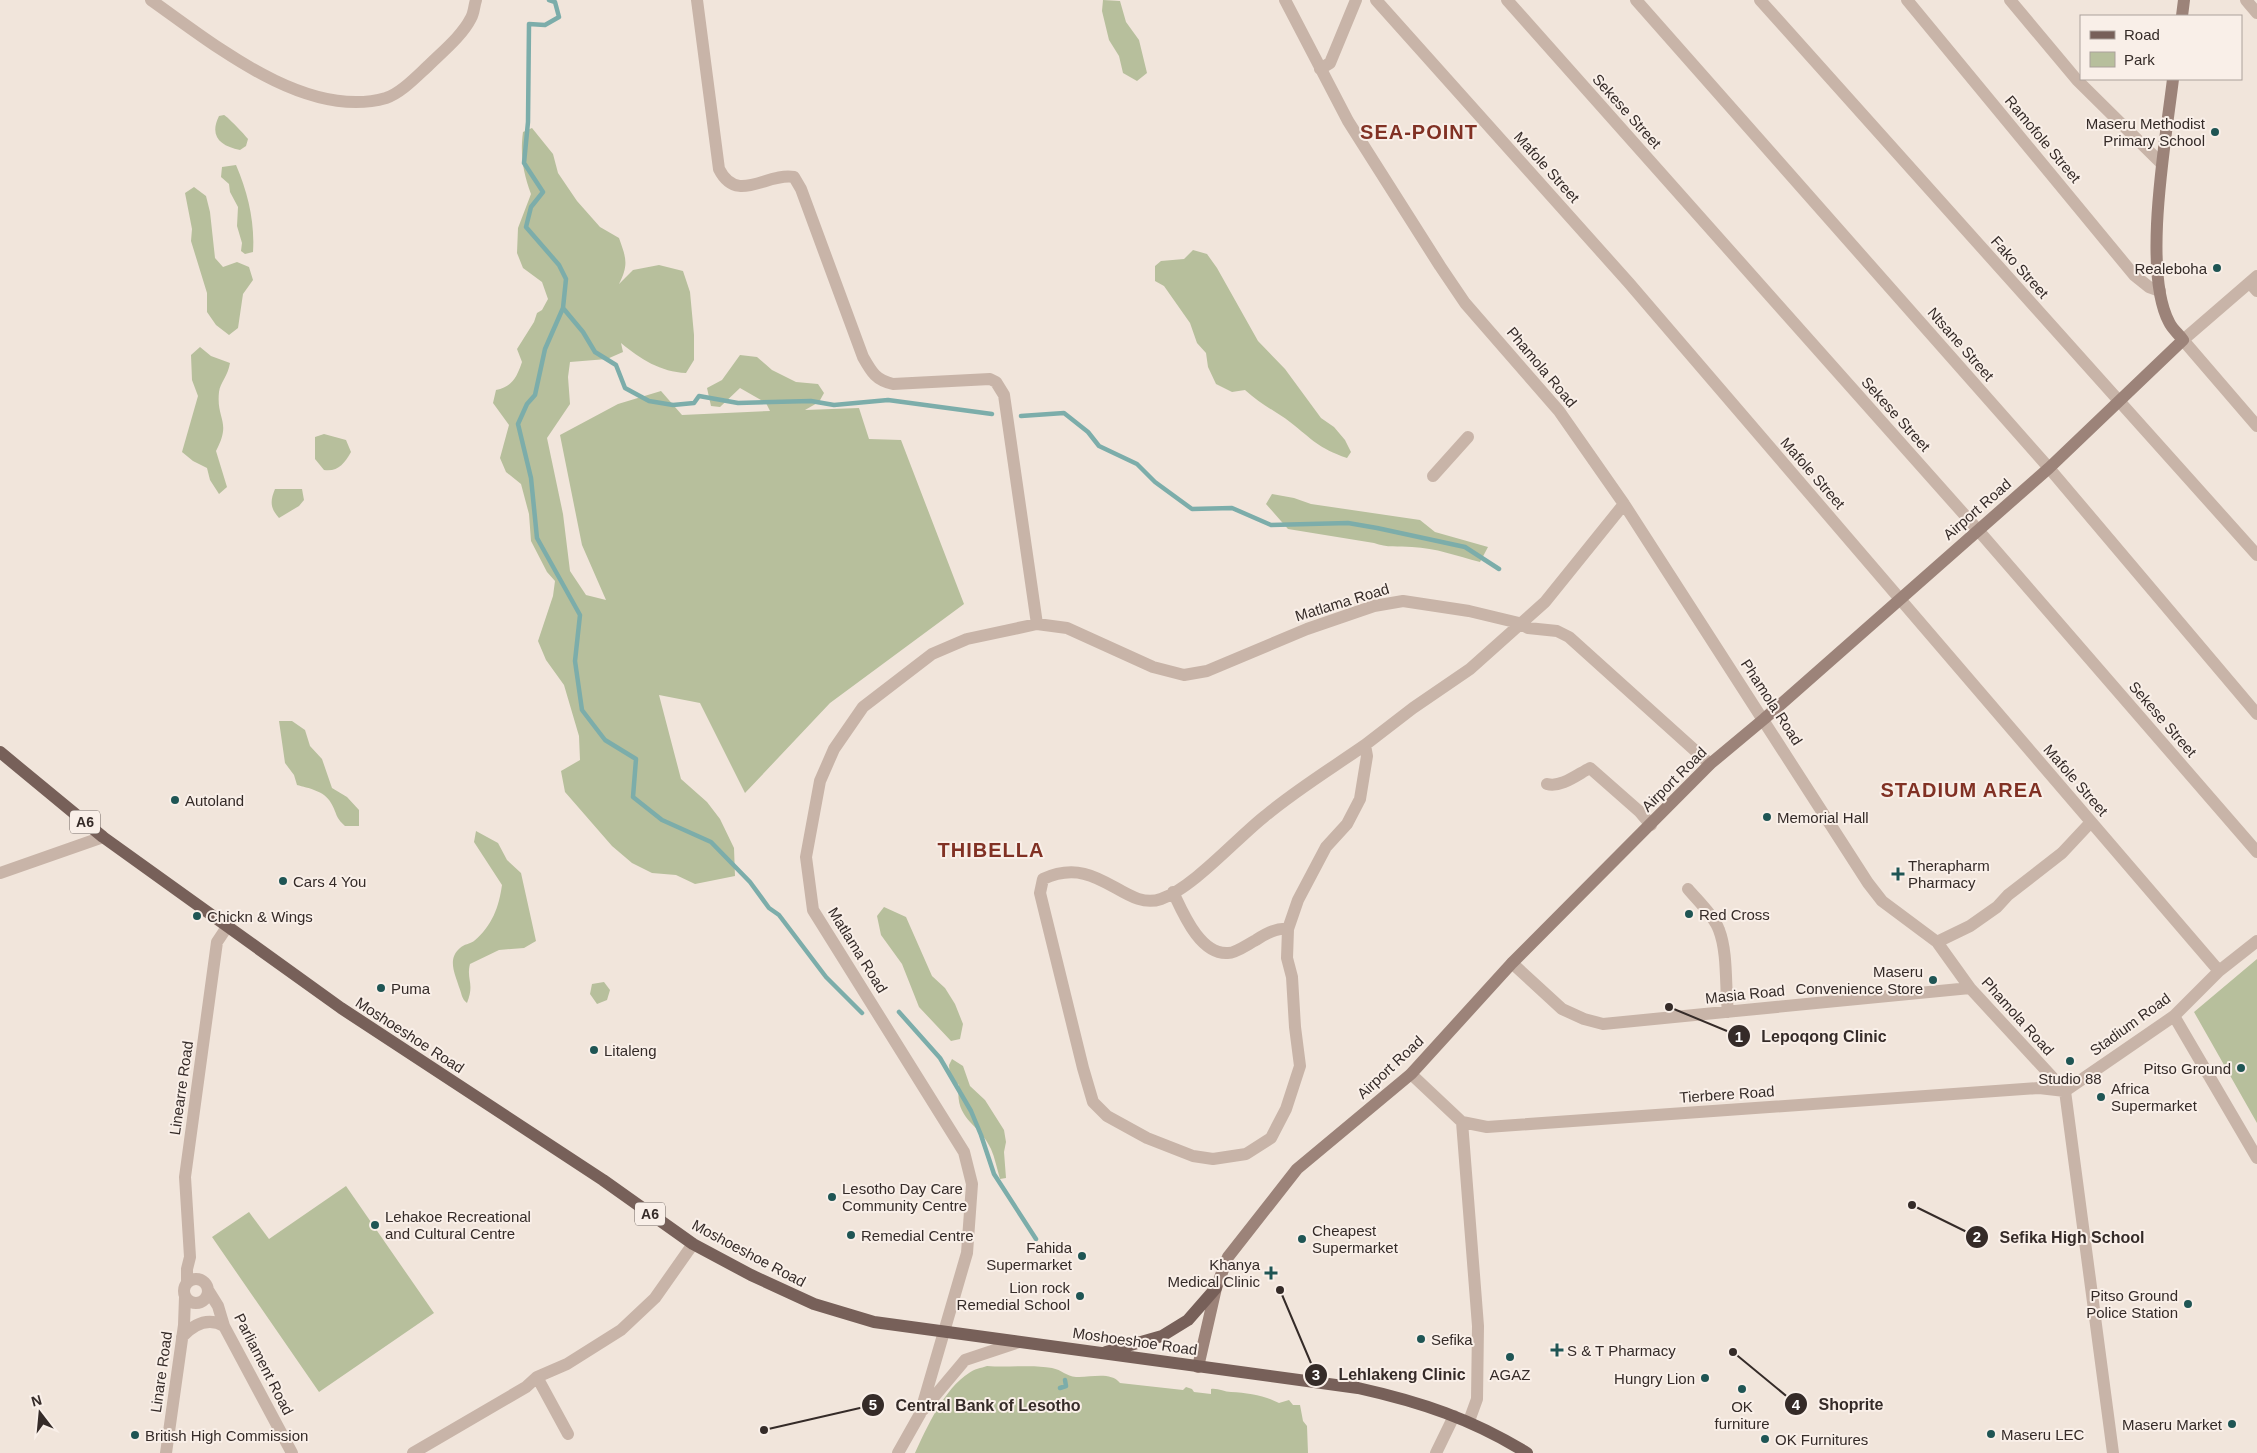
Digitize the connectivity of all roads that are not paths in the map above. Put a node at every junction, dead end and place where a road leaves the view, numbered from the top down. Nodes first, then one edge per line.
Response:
1 (151, 0) edge
2 (476, 0) edge
3 (697, 0) edge
4 (1285, 0) edge
5 (1356, 0) edge
6 (1376, 0) edge
7 (1507, 0) edge
8 (1636, 0) edge
9 (1760, 0) edge
10 (1907, 0) edge
11 (2010, 0) edge
12 (2184, 0) edge
13 (2246, 0) edge
14 (2257, 13) edge
15 (2182, 15) edge
16 (1320, 70) junction
17 (2173, 80) edge
18 (2162, 164) junction
19 (2255, 283) edge
20 (2160, 291) junction
21 (2184, 340) junction
22 (2118, 401) junction
23 (2257, 426) edge
24 (1468, 437) dead end
25 (2049, 468) junction
26 (1432, 476) dead end
27 (1624, 504) junction
28 (1978, 530) junction
29 (2257, 555) edge
30 (1900, 600) junction
31 (1518, 623) junction
32 (1037, 624) junction
33 (2257, 714) edge
34 (1764, 719) junction
35 (1365, 745) junction
36 (0, 752) edge
37 (1710, 764) junction
38 (1547, 784) dead end
39 (2091, 822) junction
40 (1651, 825) junction
41 (103, 837) junction
42 (2257, 852) edge
43 (0, 873) edge
44 (1688, 889) dead end
45 (1173, 892) junction
46 (227, 927) junction
47 (1288, 928) junction
48 (2257, 941) edge
49 (1937, 942) junction
50 (1512, 963) junction
51 (2219, 971) junction
52 (1970, 988) junction
53 (1728, 1012) junction
54 (2174, 1016) junction
55 (1411, 1074) junction
56 (2065, 1091) junction
57 (1462, 1122) junction
58 (2257, 1158) edge
59 (693, 1244) junction
60 (190, 1257) junction
61 (187, 1282) junction
62 (206, 1285) junction
63 (1216, 1288) junction
64 (193, 1301) junction
65 (221, 1324) junction
66 (183, 1331) junction
67 (945, 1331) junction
68 (1018, 1342) junction
69 (1102, 1353) junction
70 (1198, 1367) junction
71 (537, 1377) junction
72 (920, 1414) junction
73 (1454, 1416) junction
74 (1469, 1421) junction
75 (568, 1434) dead end
76 (166, 1453) edge
77 (292, 1453) edge
78 (412, 1453) edge
79 (898, 1453) edge
80 (1436, 1453) edge
81 (1527, 1453) edge
82 (2112, 1453) edge

1 - 2 street
3 - 32 street
4 - 16 street, Phamola Road
5 - 16 street
6 - 30 street, Mafole Street
7 - 28 street, Sekese Street
8 - 25 street, Ntsane Street
9 - 22 street, Fako Street
10 - 20 street, Ramofole Street
11 - 18 street
12 - 15 main road
13 - 14 street
16 - 27 street, Phamola Road
17 - 18 main road
18 - 20 main road
19 - 21 street, Airport Road
20 - 21 main road
21 - 22 main road, Airport Road
21 - 23 street
22 - 25 main road, Airport Road
22 - 29 street, Fako Street
24 - 26 street
25 - 28 main road, Airport Road
25 - 33 street, Ntsane Street
27 - 31 street
27 - 34 street, Phamola Road
28 - 30 main road, Airport Road
28 - 42 street, Sekese Street
30 - 34 main road, Airport Road
30 - 39 street, Mafole Street
31 - 32 street, Matlama Road
31 - 35 street
31 - 37 street, Matlama Road
32 - 67 street, Matlama Road
34 - 37 main road, Airport Road
34 - 49 street, Phamola Road
35 - 45 street
35 - 47 street
36 - 41 main road, Moshoeshoe Road / A6
37 - 40 main road, Airport Road
38 - 40 street
39 - 49 street
39 - 51 street, Mafole Street
40 - 50 main road, Airport Road
41 - 43 street
41 - 46 main road, Moshoeshoe Road / A6
44 - 53 street
45 - 47 street
45 - 47 street
46 - 59 main road, Moshoeshoe Road / A6
46 - 60 street, Linearre Road
48 - 51 street, Stadium Road
49 - 52 street, Phamola Road
50 - 53 street, Masia Road
50 - 55 main road, Airport Road
51 - 54 street, Stadium Road
52 - 53 street, Masia Road
52 - 56 street, Phamola Road
54 - 56 street, Stadium Road
54 - 58 street
55 - 57 street
55 - 63 main road, Airport Road
56 - 57 street, Tierbere Road
56 - 82 street
57 - 74 street
59 - 67 main road, Moshoeshoe Road / A6
59 - 71 street
60 - 61 street, Linearre Road
60 - 62 street, Linearre Road
61 - 62 street
61 - 64 street
62 - 64 street
62 - 65 street, Parliament Road
63 - 69 main road
63 - 70 main road, Airport Road
64 - 65 street, Parliament Road
64 - 66 street, Linare Road
65 - 66 street
65 - 77 street, Parliament Road
66 - 76 street, Linare Road
67 - 68 main road, Moshoeshoe Road / A6
67 - 72 street, Matlama Road
68 - 69 main road, Moshoeshoe Road / A6
68 - 72 street
69 - 70 main road, Moshoeshoe Road / A6
70 - 73 main road, Moshoeshoe Road / A6
71 - 75 street
71 - 78 street
72 - 79 street
73 - 74 main road, Moshoeshoe Road / A6
73 - 80 street
74 - 81 main road, Moshoeshoe Road / A6

